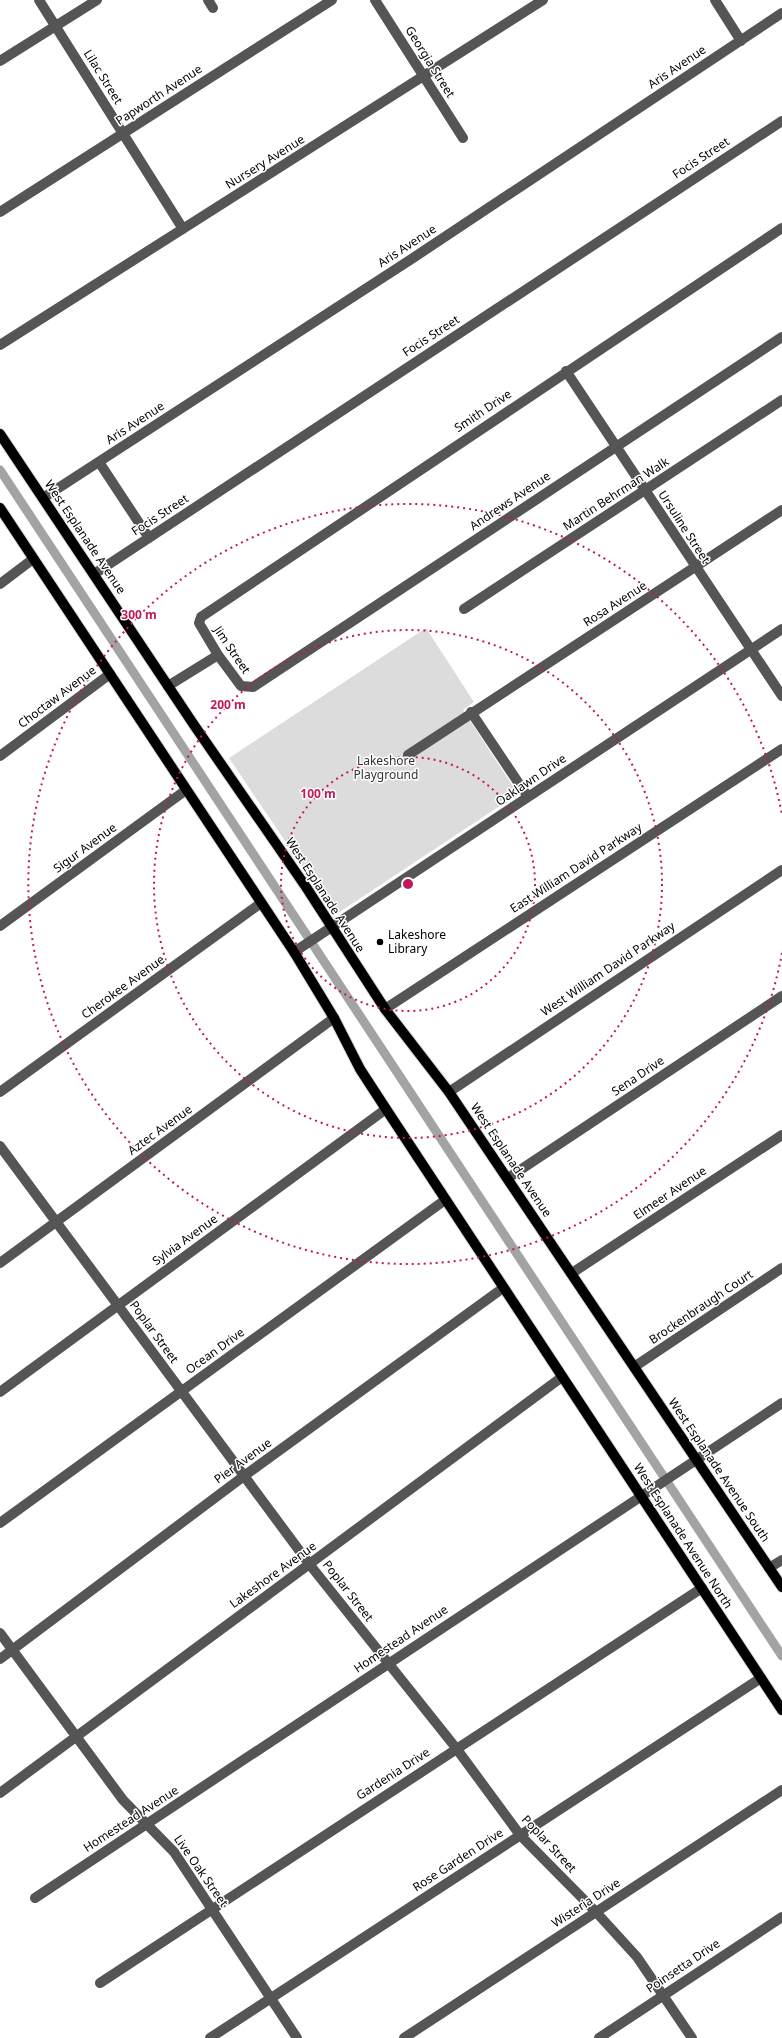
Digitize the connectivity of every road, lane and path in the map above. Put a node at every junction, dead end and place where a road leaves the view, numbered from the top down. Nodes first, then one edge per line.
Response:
1 (39, 0) edge
2 (97, 0) edge
3 (332, 0) edge
4 (375, 0) edge
5 (543, 0) edge
6 (715, 0) edge
7 (782, 13) edge
8 (56, 26) junction
9 (741, 41) junction
10 (0, 61) edge
11 (423, 76) junction
12 (782, 121) edge
13 (123, 134) junction
14 (463, 138) dead end
15 (0, 212) edge
16 (782, 228) edge
17 (183, 229) junction
18 (782, 337) edge
19 (0, 345) edge
20 (566, 371) junction
21 (782, 400) edge
22 (0, 434) edge
23 (616, 446) junction
24 (99, 462) junction
25 (645, 491) junction
26 (43, 498) junction
27 (0, 508) edge
28 (782, 510) edge
29 (149, 538) junction
30 (34, 559) junction
31 (695, 567) junction
32 (94, 574) junction
33 (0, 584) edge
34 (464, 609) dead end
35 (201, 617) joint
36 (782, 629) edge
37 (751, 649) junction
38 (218, 654) junction
39 (110, 674) junction
40 (168, 686) junction
41 (253, 687) joint
42 (782, 696) edge
43 (471, 712) junction
44 (782, 749) edge
45 (408, 754) dead end
46 (0, 756) edge
47 (186, 790) junction
48 (528, 797) junction
49 (782, 870) edge
50 (261, 903) junction
51 (0, 926) edge
52 (331, 928) junction
53 (297, 950) junction
54 (780, 1000) edge
55 (385, 1009) junction
56 (334, 1018) junction
57 (0, 1092) edge
58 (449, 1092) junction
59 (386, 1109) junction
60 (782, 1135) edge
61 (0, 1146) edge
62 (508, 1178) junction
63 (445, 1200) junction
64 (56, 1222) junction
65 (0, 1263) edge
66 (782, 1268) edge
67 (572, 1274) junction
68 (503, 1288) junction
69 (118, 1305) junction
70 (634, 1367) junction
71 (562, 1377) junction
72 (182, 1391) junction
73 (0, 1392) edge
74 (782, 1403) edge
75 (696, 1460) junction
76 (244, 1476) junction
77 (641, 1496) junction
78 (0, 1523) edge
79 (782, 1560) edge
80 (310, 1565) junction
81 (769, 1568) junction
82 (782, 1587) edge
83 (702, 1588) junction
84 (0, 1633) edge
85 (12, 1650) junction
86 (0, 1659) edge
87 (388, 1663) junction
88 (761, 1678) junction
89 (782, 1710) edge
90 (76, 1736) junction
91 (456, 1748) junction
92 (782, 1790) edge
93 (0, 1793) edge
94 (146, 1824) junction
95 (520, 1835) junction
96 (35, 1898) dead end
97 (212, 1909) junction
98 (596, 1912) junction
99 (782, 1917) edge
100 (100, 1982) dead end
101 (663, 1996) junction
102 (271, 1998) junction
103 (210, 2038) edge
104 (297, 2038) edge
105 (404, 2038) edge
106 (599, 2038) edge
107 (692, 2038) edge

1 - 8 street, Lilac Street
2 - 8 street
3 - 13 street, Papworth Avenue
4 - 11 street, Georgia Street
5 - 11 street, Nursery Avenue
6 - 9 street
7 - 9 street, Aris Avenue
8 - 10 street
8 - 13 street, Lilac Street
9 - 24 street, Aris Avenue
11 - 14 street, Georgia Street
11 - 17 street, Nursery Avenue
12 - 29 street, Focis Street
13 - 15 street, Papworth Avenue
13 - 17 street, Lilac Street
16 - 20 street, Smith Drive
17 - 19 street, Nursery Avenue
18 - 23 street, Andrews Avenue
20 - 23 street, Ursuline Street
20 - 35 street, Smith Drive
21 - 25 street, Martin Behrman Walk
22 - 26 main road, West Esplanade Avenue
23 - 25 street, Ursuline Street
23 - 41 street, Andrews Avenue
24 - 26 street, Aris Avenue
24 - 29 street
25 - 31 street, Ursuline Street
25 - 34 street, Martin Behrman Walk
26 - 32 main road, West Esplanade Avenue
27 - 30 main road
28 - 31 street, Rosa Avenue
29 - 32 street, Focis Street
30 - 33 street
30 - 39 main road
31 - 37 street, Ursuline Street
31 - 43 street, Rosa Avenue
32 - 40 main road, West Esplanade Avenue
35 - 38 street, Jim Street
36 - 37 street, Oaklawn Drive
37 - 42 street, Ursuline Street
37 - 48 street, Oaklawn Drive
38 - 40 street
38 - 41 street, Jim Street
39 - 46 street, Choctaw Avenue
39 - 47 main road
40 - 52 main road, West Esplanade Avenue
43 - 45 street, Rosa Avenue
43 - 48 street
44 - 55 street, East William David Parkway
47 - 50 main road
47 - 51 street, Sigur Avenue
48 - 52 street, Oaklawn Drive
49 - 58 street, West William David Parkway
50 - 53 main road
50 - 57 street, Cherokee Avenue
52 - 53 street, Oaklawn Drive
52 - 55 main road, West Esplanade Avenue
53 - 56 main road
54 - 62 street, Sena Drive
55 - 58 main road, West Esplanade Avenue
56 - 59 main road
56 - 64 street, Aztec Avenue
58 - 62 main road, West Esplanade Avenue
59 - 63 main road
59 - 69 street, Sylvia Avenue
60 - 67 street, Elmeer Avenue
61 - 64 street, Poplar Street
62 - 67 main road, West Esplanade Avenue
63 - 68 main road
63 - 72 street, Ocean Drive
64 - 65 street, Aztec Avenue
64 - 69 street, Poplar Street
66 - 70 street, Brockenbraugh Court
67 - 70 main road, West Esplanade Avenue
68 - 71 main road
68 - 76 street, Pier Avenue
69 - 72 street, Poplar Street
69 - 73 street, Sylvia Avenue
70 - 75 main road, West Esplanade Avenue South
71 - 77 main road, West Esplanade Avenue North
71 - 80 street, Lakeshore Avenue
72 - 76 street, Poplar Street
72 - 78 street, Ocean Drive
74 - 75 street, Homestead Avenue
75 - 77 street, Homestead Avenue
75 - 81 main road, West Esplanade Avenue South
76 - 80 street, Poplar Street
76 - 85 street, Pier Avenue
77 - 83 main road, West Esplanade Avenue North
77 - 87 street, Homestead Avenue
79 - 81 street
80 - 87 street, Poplar Street
80 - 90 street, Lakeshore Avenue
81 - 82 main road, West Esplanade Avenue South
83 - 88 main road, West Esplanade Avenue North
83 - 91 street, Gardenia Drive
84 - 85 street, Live Oak Street
85 - 86 street, Pier Avenue
85 - 90 street, Live Oak Street
87 - 91 street, Poplar Street
87 - 94 street, Homestead Avenue
88 - 89 main road, West Esplanade Avenue North
88 - 95 street, Rose Garden Drive
90 - 93 street, Lakeshore Avenue
90 - 94 street, Live Oak Street
91 - 95 street, Poplar Street
91 - 97 street, Gardenia Drive
92 - 98 street, Wisteria Drive
94 - 96 street, Homestead Avenue
94 - 97 street, Live Oak Street
95 - 98 street, Poplar Street
95 - 102 street, Rose Garden Drive
97 - 100 street, Gardenia Drive
97 - 102 street, Live Oak Street
98 - 101 street, Poplar Street
98 - 105 street, Wisteria Drive
99 - 101 street, Poinsetta Drive
101 - 106 street, Poinsetta Drive
101 - 107 street, Poplar Street
102 - 103 street, Rose Garden Drive
102 - 104 street, Live Oak Street

